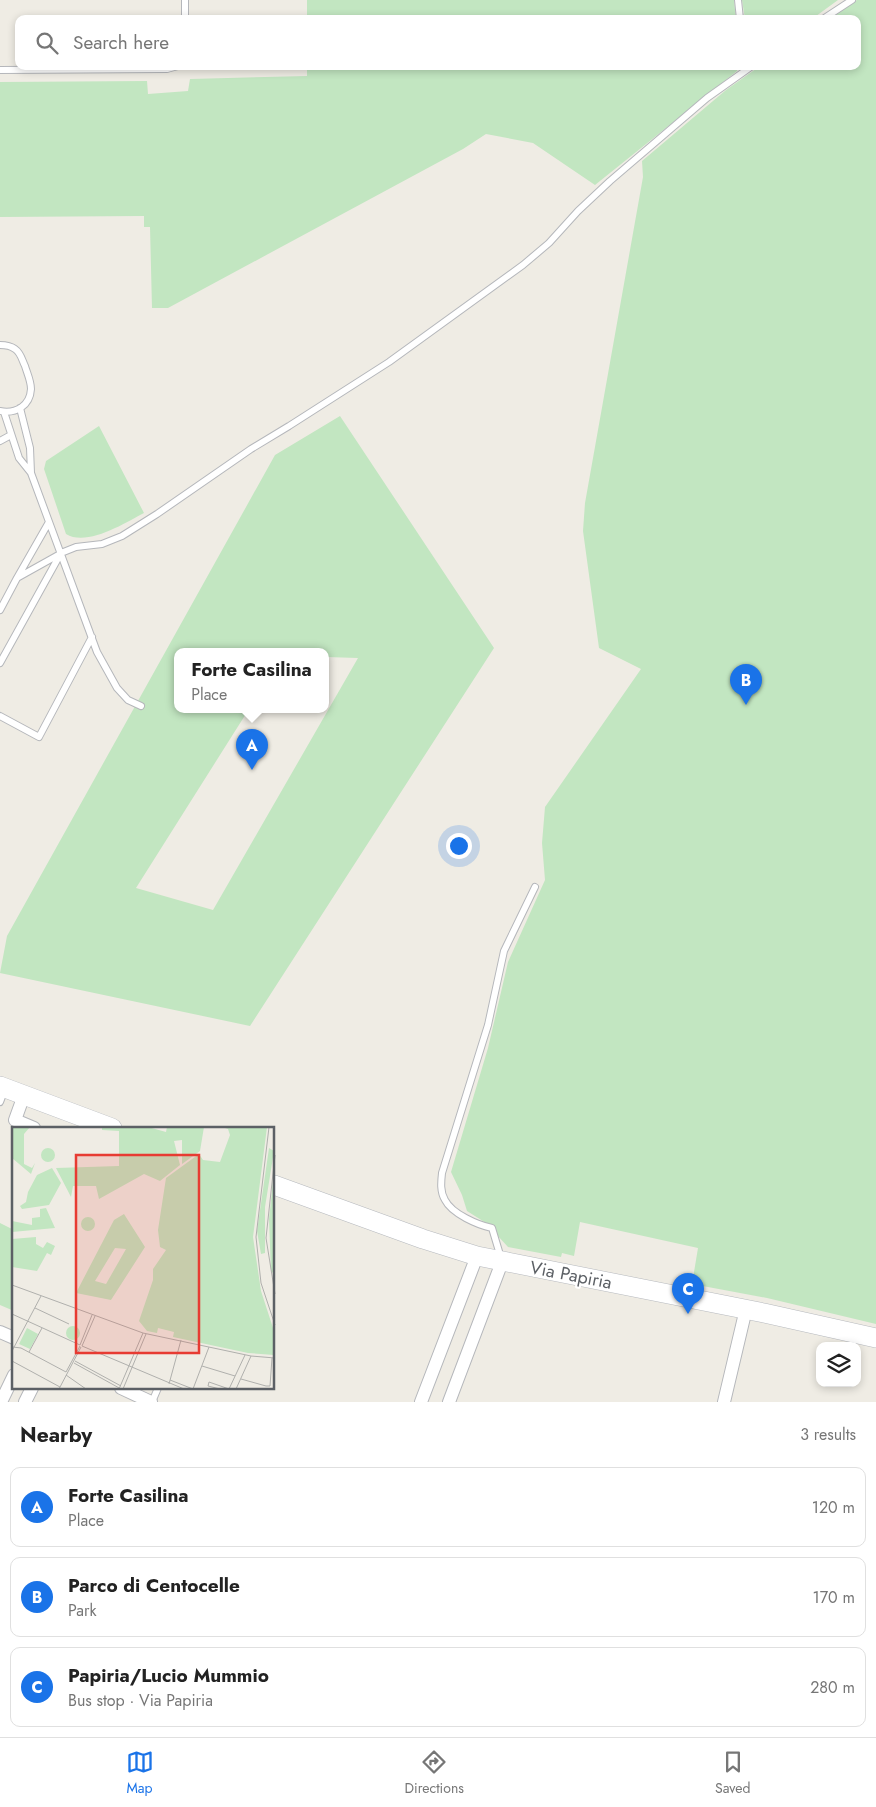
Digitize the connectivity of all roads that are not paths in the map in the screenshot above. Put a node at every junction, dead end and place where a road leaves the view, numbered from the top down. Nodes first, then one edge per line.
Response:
1 (184, 0) edge
2 (738, 0) edge
3 (852, 0) edge
4 (185, 15) edge
5 (740, 15) edge
6 (829, 15) edge
7 (0, 70) edge
8 (15, 70) edge
9 (745, 70) edge
10 (0, 345) edge
11 (20, 408) junction
12 (2, 412) edge
13 (12, 435) junction
14 (0, 441) edge
15 (31, 474) junction
16 (49, 522) junction
17 (60, 553) junction
18 (17, 578) junction
19 (0, 610) edge
20 (92, 637) junction
21 (0, 663) edge
22 (141, 706) dead end
23 (0, 716) edge
24 (535, 887) dead end
25 (2, 1092) edge
26 (24, 1095) junction
27 (32, 1127) edge
28 (109, 1127) edge
29 (275, 1186) edge
30 (477, 1256) junction
31 (502, 1262) junction
32 (746, 1309) junction
33 (0, 1332) edge
34 (12, 1337) edge
35 (876, 1338) edge
36 (12, 1379) edge
37 (31, 1390) edge
38 (125, 1390) edge
39 (157, 1390) edge
40 (1, 1402) edge
41 (25, 1402) edge
42 (152, 1402) edge
43 (421, 1402) edge
44 (449, 1402) edge
45 (724, 1402) edge

1 - 4 lane
2 - 5 lane
3 - 6 lane
7 - 8 lane
9 - 17 lane
10 - 11 lane
11 - 12 lane
11 - 15 lane
12 - 13 lane
13 - 14 lane
13 - 15 lane
15 - 16 lane
16 - 17 lane
16 - 18 lane
17 - 18 lane
17 - 20 lane
17 - 21 lane
18 - 19 lane
20 - 22 lane
20 - 23 lane
24 - 31 lane
25 - 26 street
26 - 27 street
26 - 28 street
29 - 30 street, Via Papiria
30 - 31 street, Via Papiria
30 - 43 street
31 - 32 street, Via Papiria
31 - 44 street
32 - 35 street, Via Papiria
32 - 45 street
33 - 34 street
36 - 40 street
37 - 41 street
38 - 42 street
39 - 42 lane

